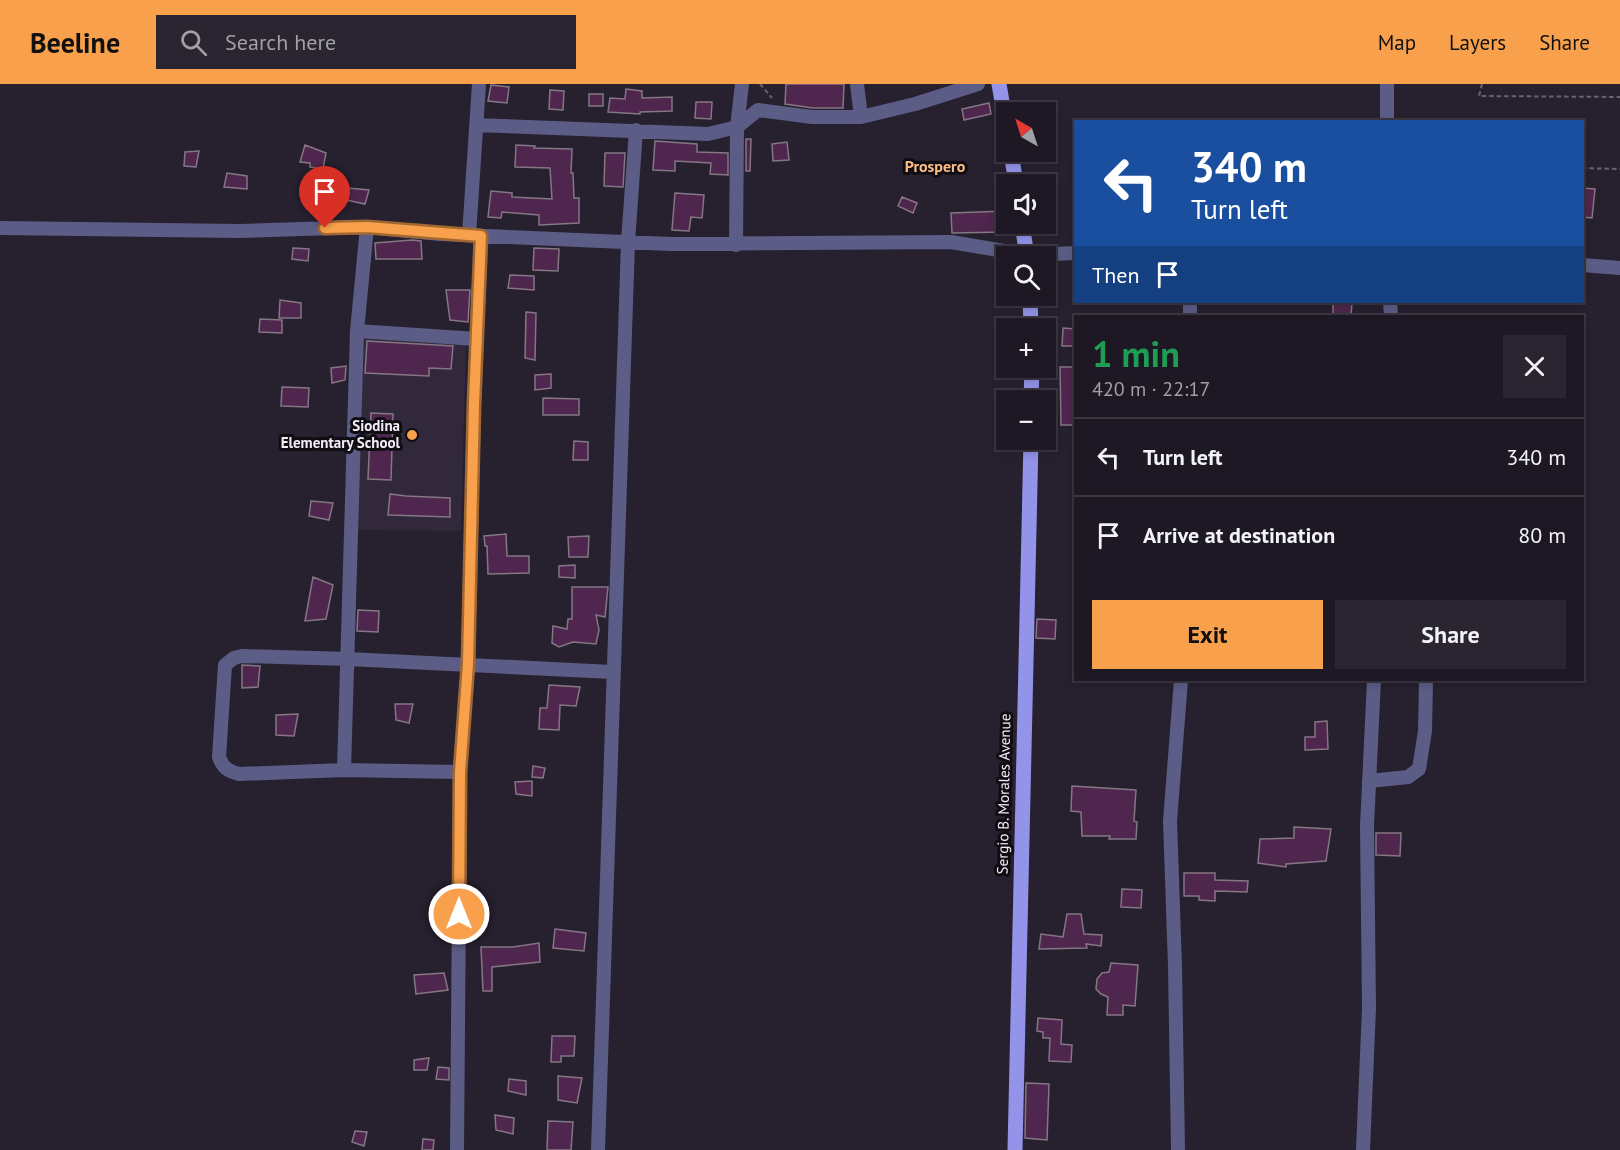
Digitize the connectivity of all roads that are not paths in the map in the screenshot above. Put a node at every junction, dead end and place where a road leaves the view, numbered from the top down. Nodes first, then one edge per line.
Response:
1 (479, 84) edge
2 (742, 84) edge
3 (857, 84) edge
4 (978, 84) edge
5 (999, 84) edge
6 (1386, 84) edge
7 (1002, 102) edge
8 (861, 117) junction
9 (1387, 120) edge
10 (476, 124) junction
11 (737, 127) junction
12 (636, 130) junction
13 (367, 227) junction
14 (0, 228) edge
15 (475, 235) junction
16 (628, 242) junction
17 (736, 245) junction
18 (996, 250) edge
19 (1074, 253) edge
20 (1056, 254) edge
21 (1584, 265) edge
22 (1620, 268) edge
23 (357, 331) junction
24 (477, 339) junction
25 (1031, 450) edge
26 (348, 658) junction
27 (468, 664) junction
28 (612, 672) junction
29 (1181, 681) edge
30 (1374, 681) edge
31 (1426, 681) edge
32 (344, 770) junction
33 (460, 772) junction
34 (1369, 781) junction
35 (457, 1150) edge
36 (598, 1150) edge
37 (1015, 1150) edge
38 (1178, 1150) edge
39 (1363, 1150) edge

1 - 10 street
2 - 11 street
3 - 8 street
4 - 8 street
5 - 7 main road
6 - 9 street
8 - 11 street
10 - 12 street
10 - 15 street
11 - 12 street
11 - 17 street
12 - 16 street
13 - 14 street
13 - 15 street
13 - 23 street
15 - 16 street
15 - 24 street
16 - 17 street
16 - 28 street
17 - 18 street
19 - 20 street
21 - 22 street
23 - 24 street
23 - 26 street
24 - 27 street
25 - 37 main road, Sergio B. Morales Avenue
26 - 27 street
26 - 32 street
26 - 32 street
27 - 28 street
27 - 33 street
28 - 36 street
29 - 38 street
30 - 34 street
31 - 34 street
32 - 33 street
33 - 35 street
34 - 39 street

